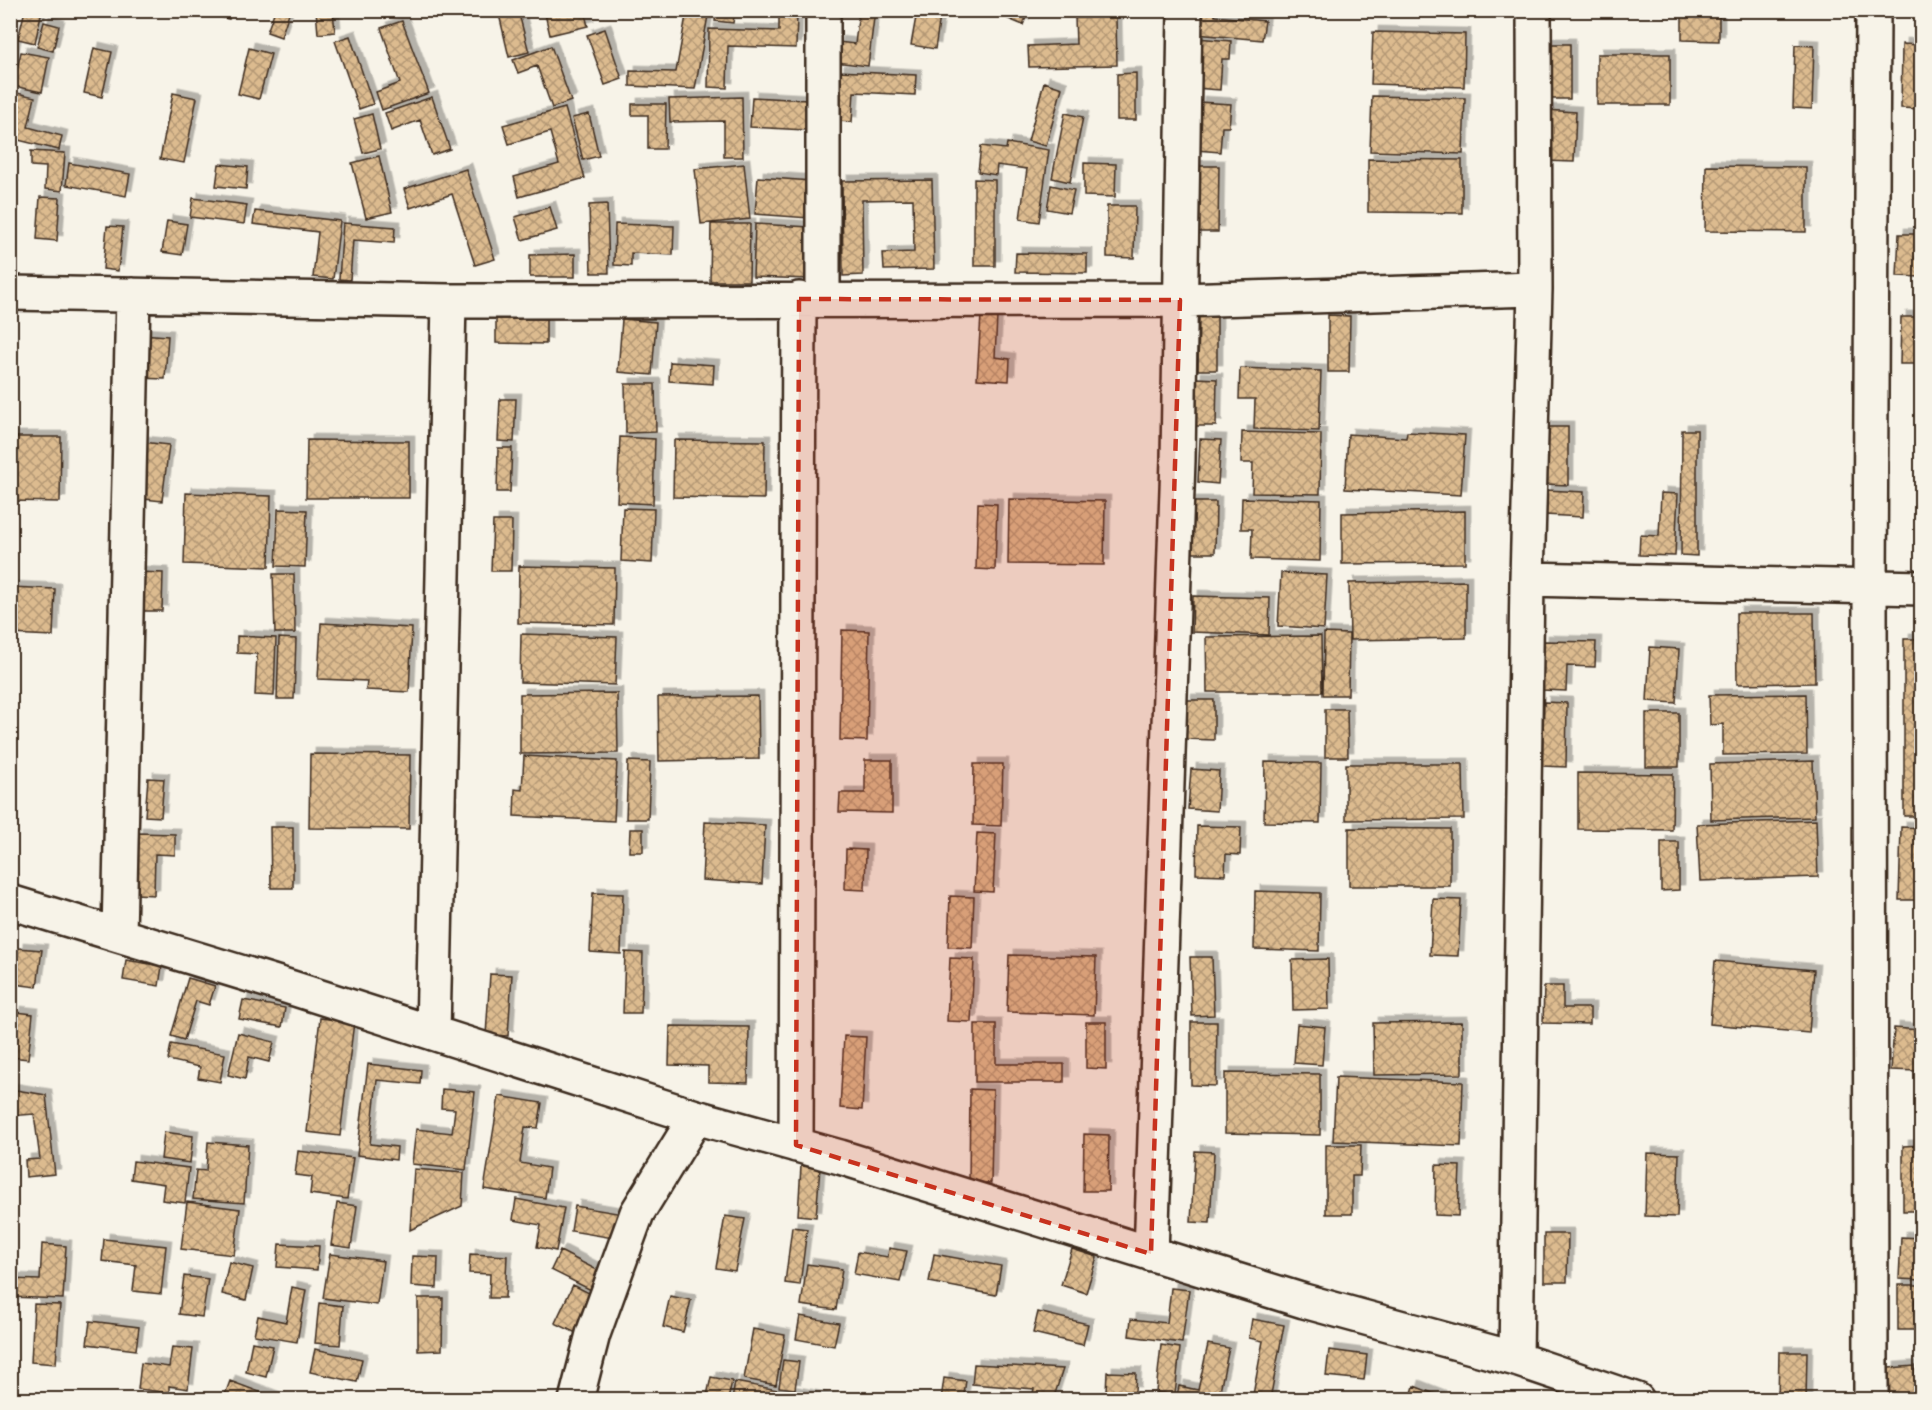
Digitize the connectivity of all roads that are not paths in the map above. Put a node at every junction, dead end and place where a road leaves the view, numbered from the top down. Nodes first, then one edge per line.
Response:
1 (823, 10) edge
2 (1185, 10) edge
3 (1534, 10) edge
4 (1873, 10) edge
5 (1535, 289) junction
6 (10, 293) edge
7 (133, 295) junction
8 (811, 299) junction
9 (1180, 300) junction
10 (449, 301) junction
11 (1527, 579) junction
12 (1870, 586) junction
13 (1922, 588) edge
14 (10, 902) edge
15 (119, 935) junction
16 (433, 1033) junction
17 (696, 1117) junction
18 (796, 1145) junction
19 (1151, 1254) junction
20 (1516, 1359) junction
21 (576, 1400) edge
22 (1637, 1400) edge
23 (1870, 1400) edge

1 - 8 street
2 - 9 street
3 - 5 street
4 - 12 street
5 - 9 street
5 - 11 street
6 - 7 street
7 - 10 street
7 - 15 street
8 - 9 street
8 - 10 street
8 - 18 street
9 - 19 street
10 - 16 street
11 - 12 street
11 - 20 street
12 - 13 street
12 - 23 street
14 - 15 street
15 - 16 street
16 - 17 street
17 - 18 street
17 - 21 street
18 - 19 street
19 - 20 street
20 - 22 street

